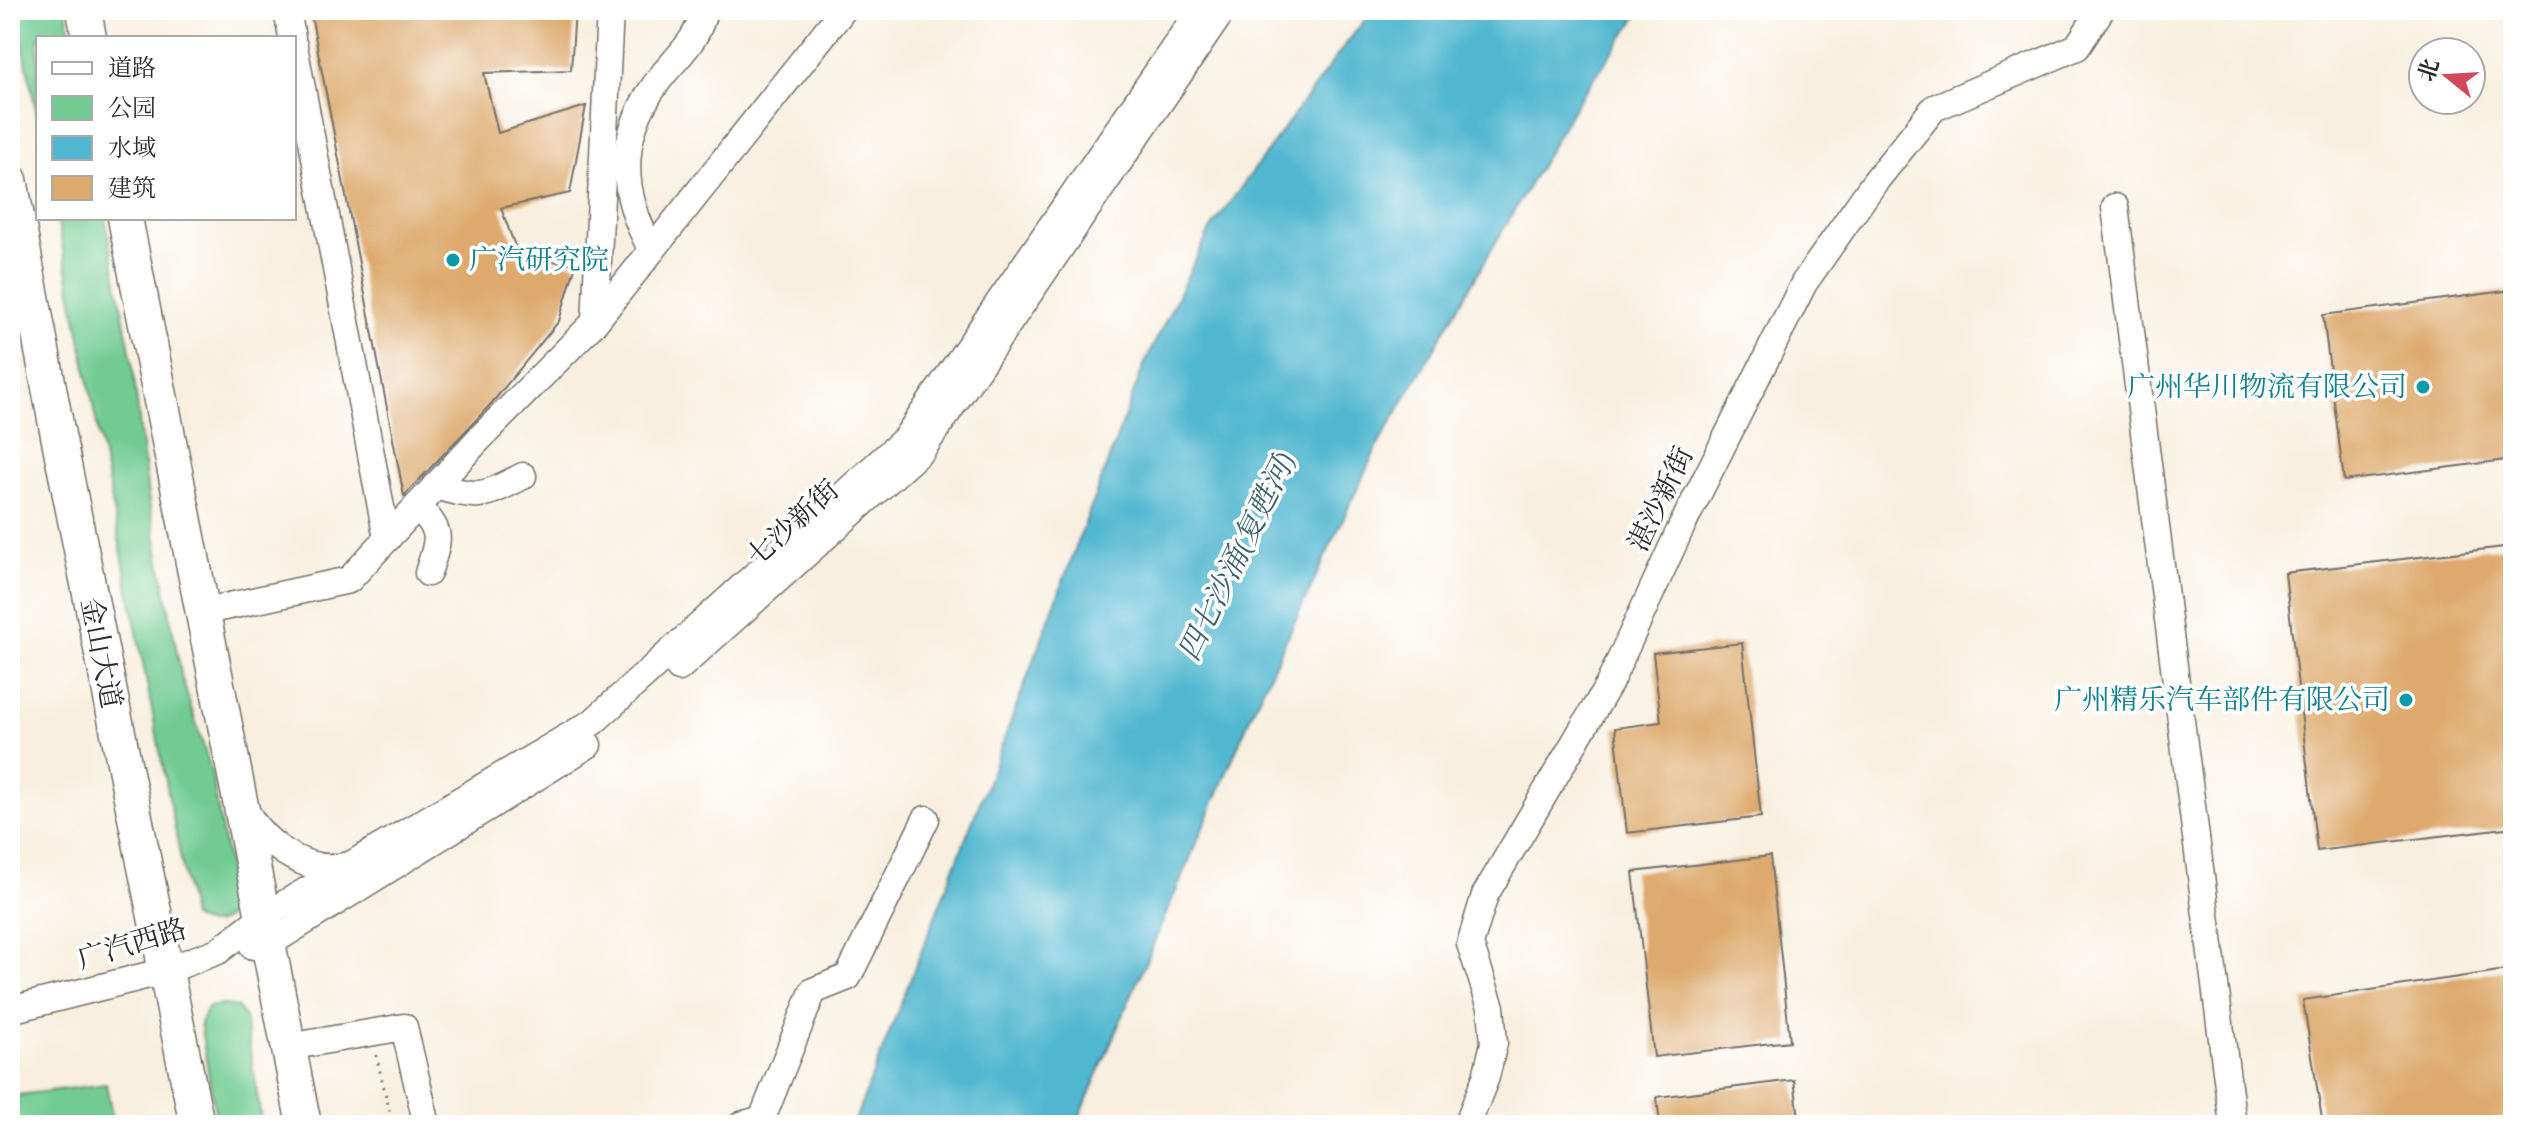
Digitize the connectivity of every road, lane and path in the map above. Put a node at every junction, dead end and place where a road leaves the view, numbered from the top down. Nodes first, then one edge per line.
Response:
1 (84, 10) edge
2 (287, 10) edge
3 (610, 10) edge
4 (704, 10) edge
5 (843, 10) edge
6 (1200, 10) edge
7 (1223, 10) edge
8 (2101, 10) edge
9 (89, 36) edge
10 (292, 36) edge
11 (296, 57) edge
12 (10, 180) edge
13 (2115, 207) dead end
14 (125, 220) edge
15 (652, 250) junction
16 (595, 322) junction
17 (523, 476) dead end
18 (435, 486) junction
19 (417, 506) junction
20 (387, 539) junction
21 (428, 573) dead end
22 (202, 612) junction
23 (237, 790) junction
24 (926, 819) dead end
25 (352, 864) junction
26 (264, 931) junction
27 (165, 971) junction
28 (10, 1010) edge
29 (371, 1033) junction
30 (288, 1047) junction
31 (2233, 1123) edge
32 (197, 1125) edge
33 (304, 1125) edge
34 (393, 1125) edge
35 (427, 1125) edge
36 (741, 1125) edge
37 (1467, 1125) edge

1 - 9 main road
2 - 10 street
3 - 16 street
4 - 15 street
5 - 15 street
6 - 25 street, 七沙新街
7 - 26 street, 七沙新街
8 - 37 street, 湛沙新街
11 - 20 street
12 - 27 main road, 金山大道
13 - 31 street
14 - 22 main road
15 - 16 street
16 - 18 street
17 - 18 street
18 - 19 street
19 - 20 street
19 - 21 street
20 - 22 street
22 - 23 main road
23 - 25 street
23 - 26 main road
24 - 36 street
25 - 26 street, 七沙新街
26 - 27 street, 广汽西路
26 - 30 main road
27 - 28 street, 广汽西路
27 - 32 main road, 金山大道
29 - 30 street
29 - 34 path
29 - 35 street
30 - 33 main road

